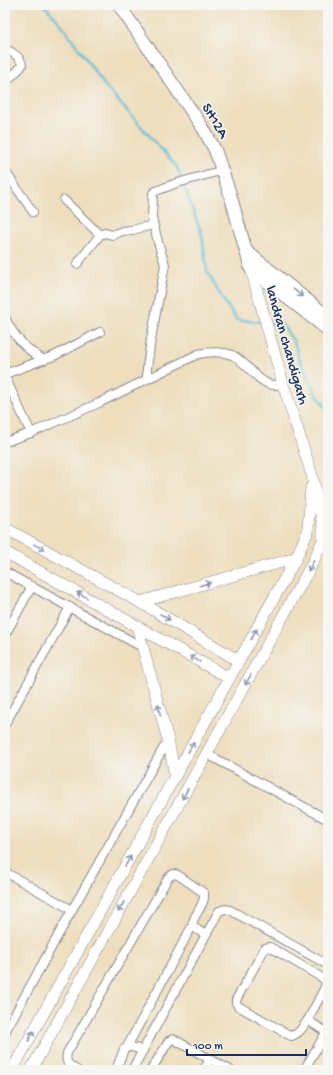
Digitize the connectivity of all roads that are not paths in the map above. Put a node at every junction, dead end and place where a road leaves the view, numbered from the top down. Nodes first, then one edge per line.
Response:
1 (119, 5) edge
2 (5, 49) edge
3 (5, 83) edge
4 (223, 170) junction
5 (5, 171) edge
6 (64, 200) dead end
7 (33, 212) dead end
8 (153, 225) junction
9 (100, 235) junction
10 (246, 251) junction
11 (77, 264) dead end
12 (251, 269) junction
13 (328, 317) edge
14 (5, 318) edge
15 (328, 330) edge
16 (100, 332) dead end
17 (44, 360) junction
18 (5, 374) edge
19 (5, 377) edge
20 (147, 379) junction
21 (283, 384) junction
22 (31, 433) junction
23 (5, 442) edge
24 (312, 475) junction
25 (5, 528) edge
26 (5, 552) edge
27 (296, 558) junction
28 (5, 572) edge
29 (32, 586) junction
30 (140, 602) junction
31 (70, 607) junction
32 (137, 626) junction
33 (5, 635) edge
34 (142, 647) junction
35 (239, 661) junction
36 (229, 678) junction
37 (5, 724) edge
38 (168, 740) junction
39 (207, 754) junction
40 (175, 775) junction
41 (328, 820) edge
42 (5, 872) edge
43 (72, 910) junction
44 (192, 926) junction
45 (205, 935) junction
46 (328, 965) edge
47 (309, 1018) junction
48 (327, 1030) edge
49 (5, 1032) edge
50 (127, 1047) junction
51 (143, 1051) junction
52 (210, 1059) junction
53 (5, 1065) edge
54 (14, 1065) edge
55 (31, 1070) edge
56 (76, 1070) edge
57 (116, 1070) edge
58 (132, 1070) edge
59 (151, 1070) edge
60 (204, 1070) edge
61 (229, 1070) edge
62 (304, 1070) edge

1 - 4 main road, SH12A / SH12A
2 - 3 street
4 - 8 street
4 - 10 main road, SH12A / SH12A
5 - 7 street
6 - 9 street
8 - 9 street
8 - 20 street
9 - 11 street
10 - 12 main road, SH12A / SH12A
10 -> 13 main road
12 - 15 main road
12 - 21 main road, landran chandigarh
14 - 17 street
16 - 17 street
17 - 18 street
19 - 22 street
20 - 21 street
20 - 22 street
21 - 24 main road, landran chandigarh
22 - 23 street
24 - 27 main road
24 -> 39 main road, landran chandigarh
25 -> 30 main road
32 -> 26 main road
30 -> 27 main road
35 -> 27 main road
28 - 29 street
29 - 31 street
29 - 33 street
30 -> 35 main road
31 - 34 street
31 - 37 street
32 - 34 main road
36 -> 32 main road
38 -> 34 main road
35 - 36 main road
40 -> 36 main road
38 - 40 main road
38 - 43 street
39 - 41 street
39 -> 55 main road, landran chandigarh
54 -> 40 main road
42 - 43 street
43 - 49 street
44 - 45 street
44 - 50 street
44 - 56 street
45 - 46 street
45 - 51 street
47 - 47 street
47 - 48 street
48 - 62 street
50 - 51 street
50 - 57 street
51 - 58 street
52 - 59 street
52 - 60 street
52 - 61 street
53 - 54 main road

